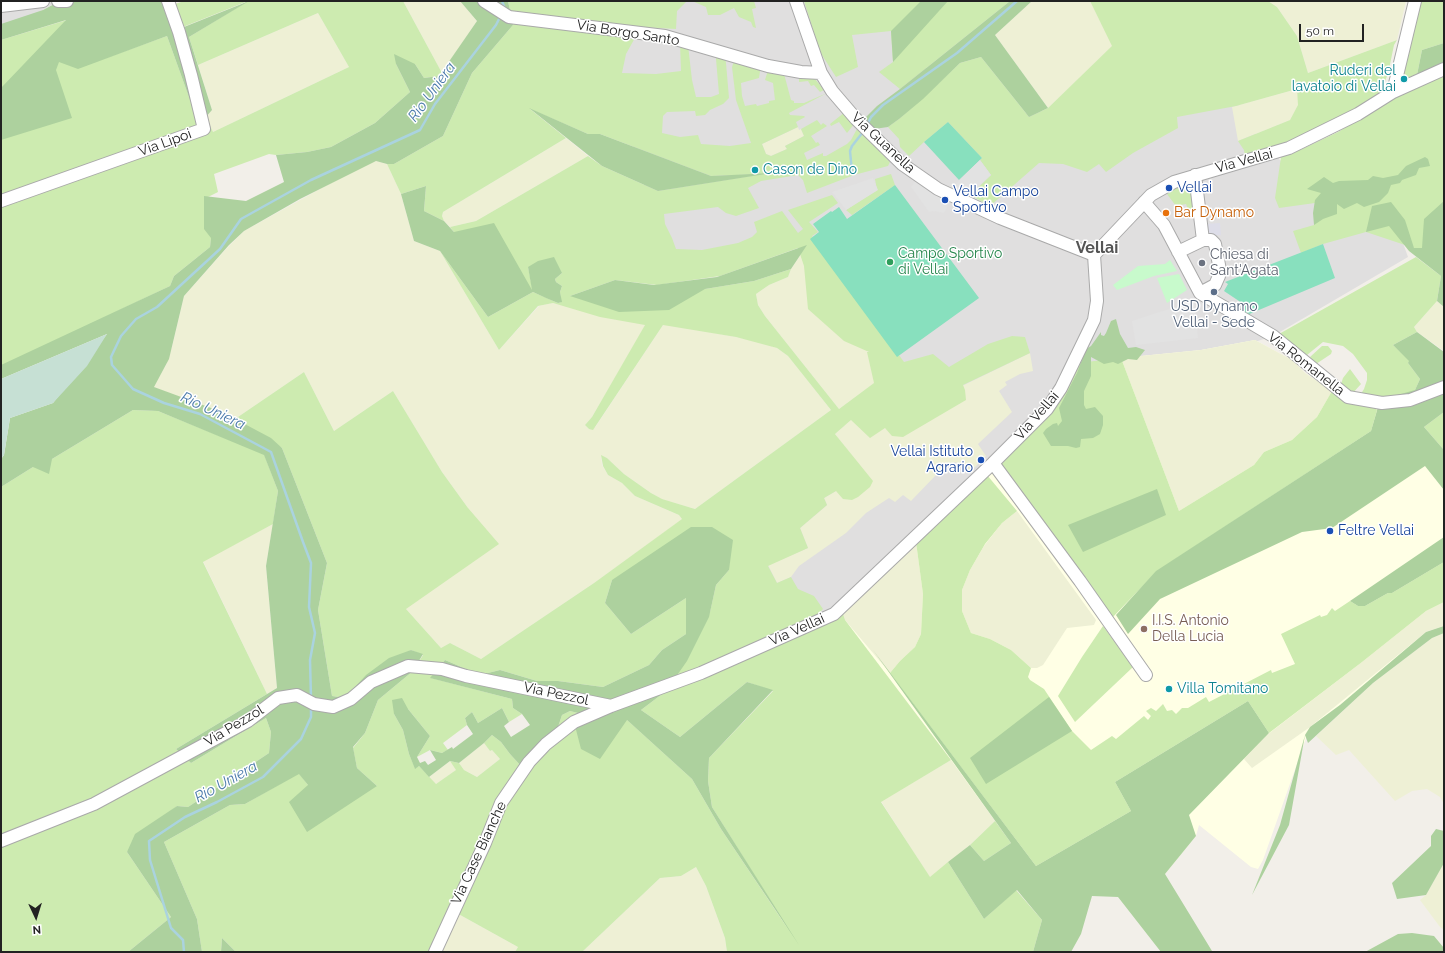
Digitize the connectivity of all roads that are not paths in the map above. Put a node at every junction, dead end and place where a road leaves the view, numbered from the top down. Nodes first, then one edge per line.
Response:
1 (43, 1) edge
2 (58, 1) edge
3 (67, 1) edge
4 (168, 1) edge
5 (484, 1) edge
6 (796, 1) edge
7 (1415, 1) edge
8 (1, 6) edge
9 (1444, 69) edge
10 (821, 73) junction
11 (1393, 92) junction
12 (1195, 175) junction
13 (1, 201) edge
14 (1144, 202) junction
15 (1203, 240) junction
16 (1178, 252) junction
17 (1094, 255) junction
18 (1200, 292) junction
19 (1444, 387) edge
20 (993, 463) junction
21 (1146, 675) dead end
22 (612, 706) junction
23 (1, 842) edge
24 (435, 952) edge

1 - 8 street
2 - 3 street
4 - 13 street, Via Lipoi
5 - 10 street, Via Borgo Santo
6 - 10 street, Via Guanella
7 - 11 street
9 - 11 street, Via Vellai
10 - 17 street, Via Guanella
11 - 12 street, Via Vellai
12 - 14 street, Via Vellai
12 - 15 street
14 - 16 street
14 - 17 street, Via Vellai
15 - 16 street
15 - 18 street
16 - 18 street
17 - 20 street, Via Vellai
18 - 19 street, Via Romanella
20 - 21 street
20 - 22 street, Via Vellai
22 - 23 street, Via Pezzol
22 - 24 street, Via Case Bianche

